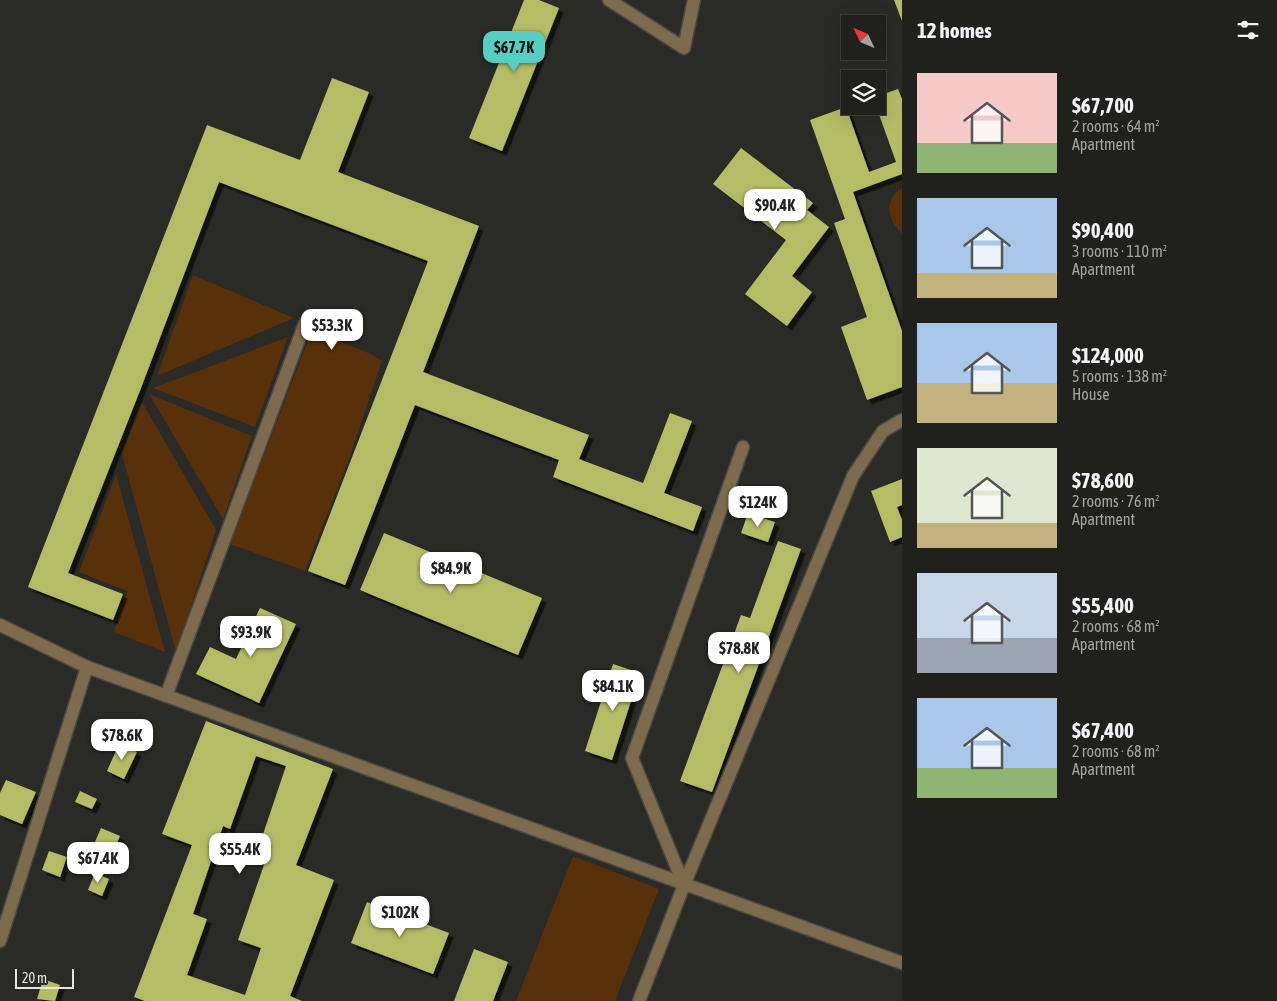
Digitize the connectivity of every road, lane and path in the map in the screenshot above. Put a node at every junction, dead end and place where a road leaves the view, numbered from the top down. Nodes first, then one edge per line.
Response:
1 (609, 0) edge
2 (694, 0) edge
3 (305, 323) dead end
4 (902, 420) edge
5 (743, 447) dead end
6 (0, 625) edge
7 (87, 667) junction
8 (166, 696) junction
9 (684, 885) junction
10 (0, 941) edge
11 (902, 963) edge
12 (639, 1001) edge

1 - 2 street
3 - 8 street
4 - 9 street
5 - 9 street
6 - 7 street
7 - 8 street
7 - 10 street
8 - 9 street
9 - 11 street
9 - 12 street

